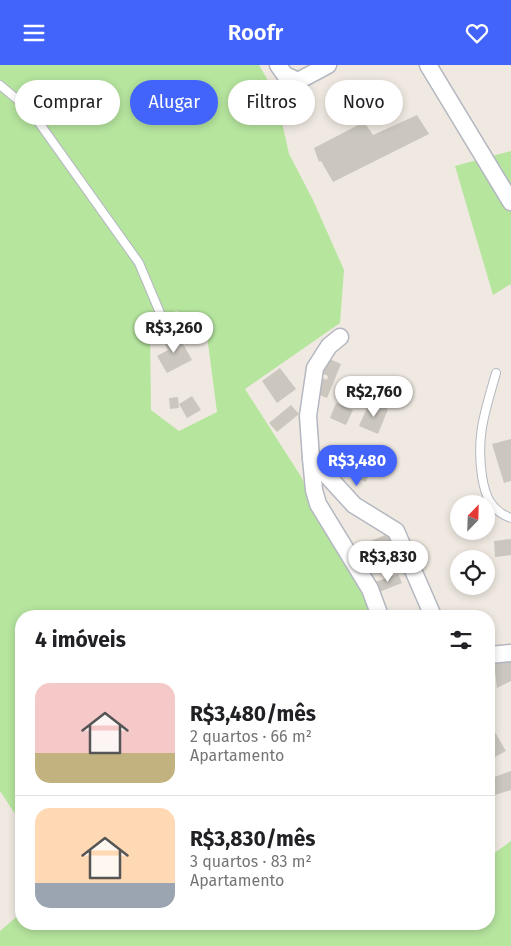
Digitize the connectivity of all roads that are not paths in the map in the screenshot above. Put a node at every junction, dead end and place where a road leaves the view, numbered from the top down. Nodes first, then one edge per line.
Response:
1 (278, 65) edge
2 (328, 65) edge
3 (428, 65) edge
4 (0, 85) edge
5 (511, 201) edge
6 (163, 320) dead end
7 (340, 337) dead end
8 (496, 373) dead end
9 (310, 458) junction
10 (511, 518) edge
11 (378, 610) edge
12 (429, 610) edge
13 (511, 653) edge
14 (495, 654) edge

1 - 2 street
3 - 5 street
4 - 6 lane
7 - 9 street
8 - 10 lane
9 - 11 street
9 - 12 street
13 - 14 street

